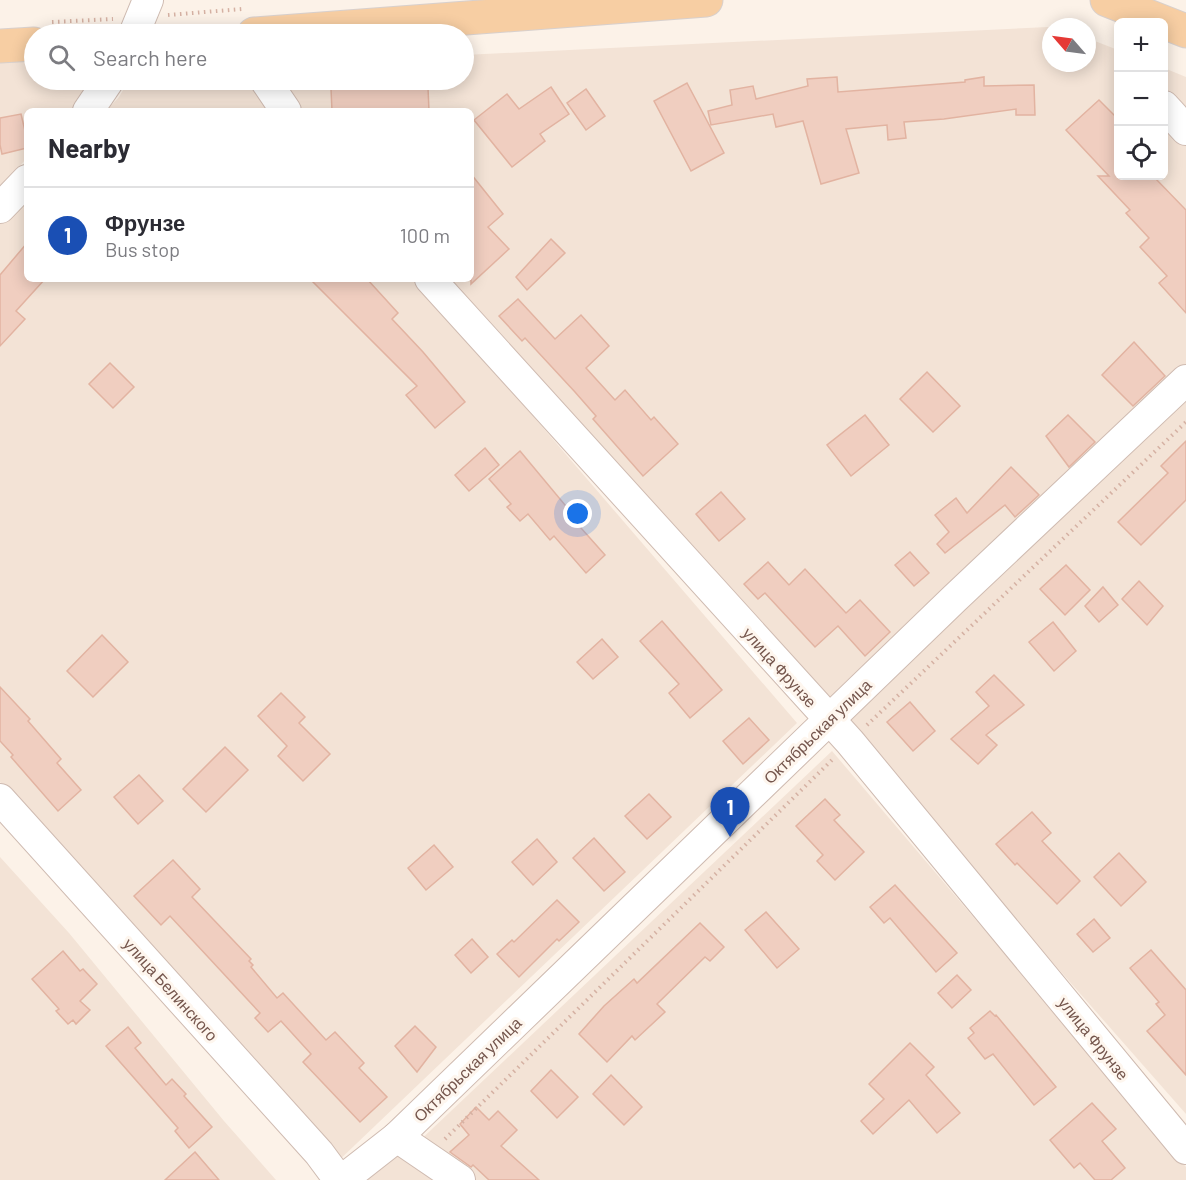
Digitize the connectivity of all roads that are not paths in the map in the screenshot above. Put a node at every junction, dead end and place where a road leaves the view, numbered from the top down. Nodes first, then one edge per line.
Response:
1 (706, 0) edge
2 (1107, 0) edge
3 (1150, 12) edge
4 (250, 22) edge
5 (1186, 32) edge
6 (24, 38) edge
7 (0, 46) edge
8 (102, 90) edge
9 (271, 90) edge
10 (90, 108) edge
11 (284, 108) edge
12 (1168, 110) edge
13 (1186, 130) edge
14 (24, 183) edge
15 (0, 208) edge
16 (433, 282) edge
17 (1186, 380) edge
18 (829, 720) junction
19 (0, 799) edge
20 (398, 1137) junction
21 (1186, 1149) edge
22 (341, 1180) edge
23 (460, 1180) edge

1 - 4 main road
2 - 3 main road
3 - 5 main road
6 - 7 main road
8 - 10 street
9 - 11 street
12 - 13 street
14 - 15 street
16 - 18 street, улица Фрунзе
17 - 18 street, Октябрьская улица
18 - 20 street, Октябрьская улица
18 - 21 street, улица Фрунзе
19 - 22 street, улица Белинского
20 - 22 street, Октябрьская улица
20 - 23 street

